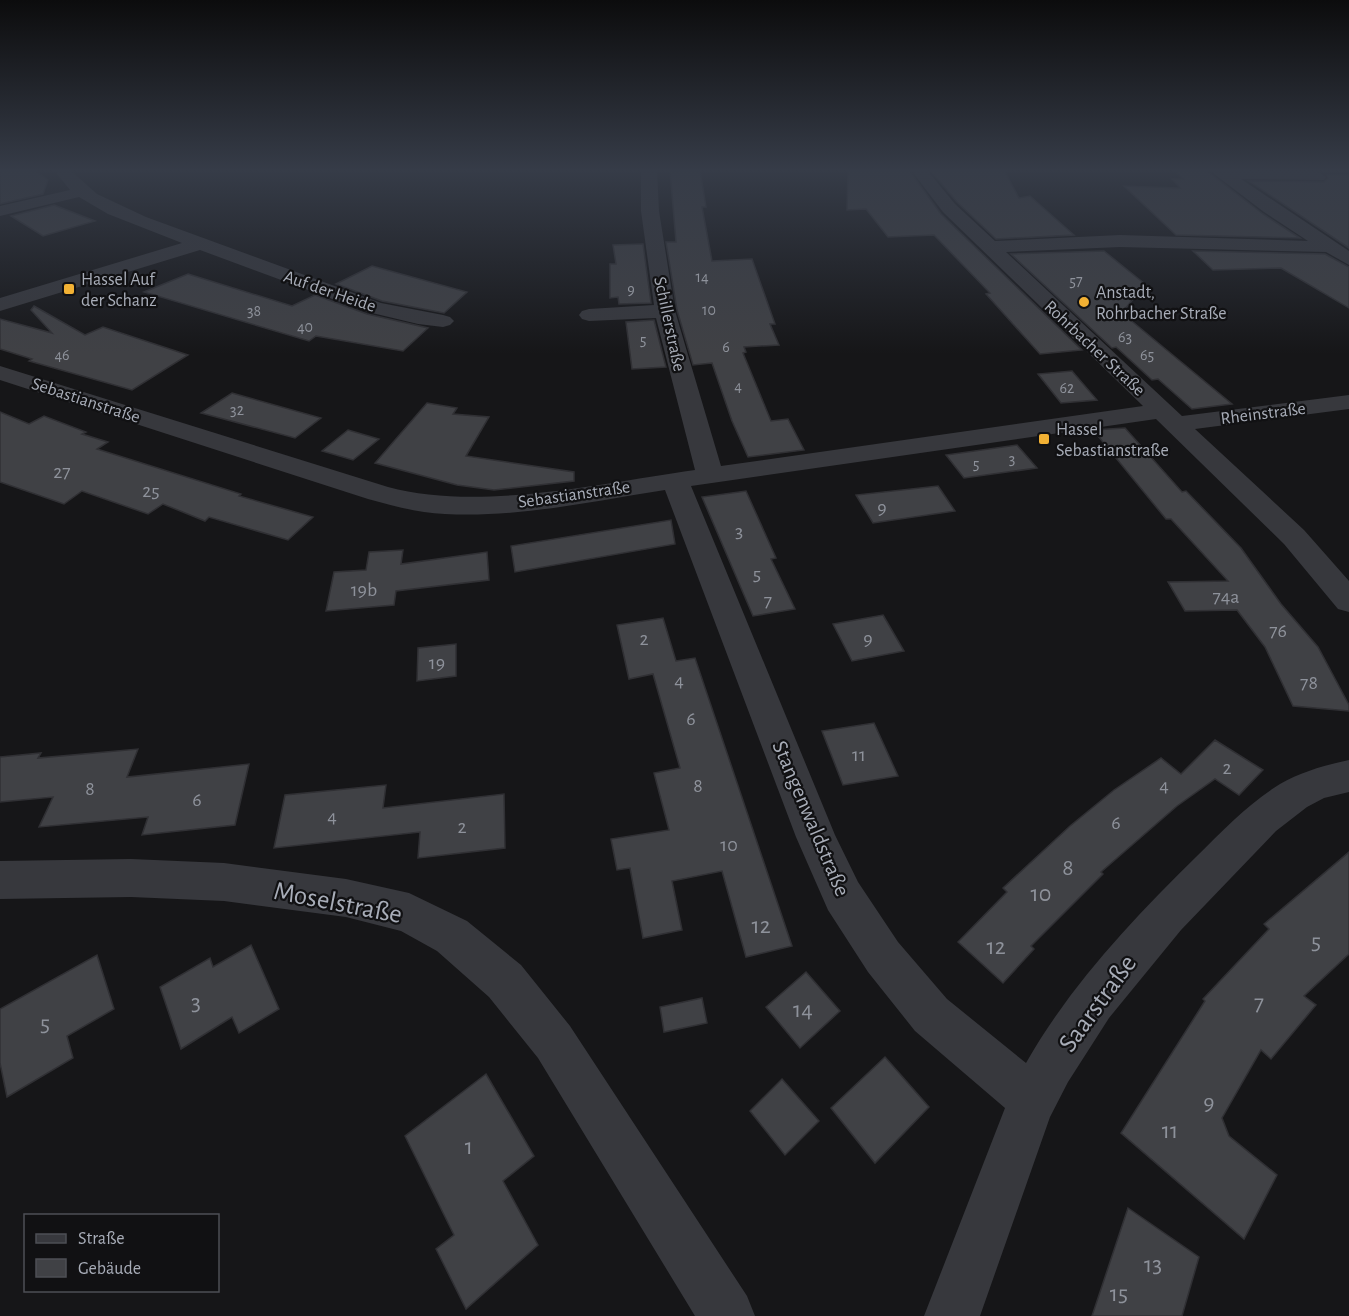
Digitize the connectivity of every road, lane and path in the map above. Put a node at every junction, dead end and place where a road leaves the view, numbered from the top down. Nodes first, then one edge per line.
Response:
1 (168, 231) edge
2 (653, 231) edge
3 (974, 231) edge
4 (1305, 231) edge
5 (1334, 239) junction
6 (200, 244) junction
7 (990, 247) junction
8 (1349, 259) edge
9 (0, 305) edge
10 (665, 311) junction
11 (589, 315) dead end
12 (443, 321) dead end
13 (0, 373) edge
14 (1349, 402) edge
15 (1169, 417) junction
16 (692, 478) junction
17 (1349, 601) edge
18 (1349, 776) edge
19 (0, 880) edge
20 (1033, 1100) junction
21 (727, 1316) edge
22 (952, 1316) edge

1 - 6 street, Auf der Heide
2 - 10 street, Schillerstraße
3 - 7 street, Rohrbacher Straße
4 - 5 street
5 - 7 street
5 - 8 street
6 - 9 street
6 - 12 street, Auf der Heide
7 - 15 street, Rohrbacher Straße
10 - 11 street
10 - 16 street, Schillerstraße
13 - 16 street, Sebastianstraße
14 - 15 street, Rheinstraße
15 - 16 street, Sebastianstraße
15 - 17 street, Rohrbacher Straße
16 - 20 street, Stangenwaldstraße
18 - 20 street, Saarstraße
19 - 21 street, Moselstraße
20 - 22 street, Saarstraße

